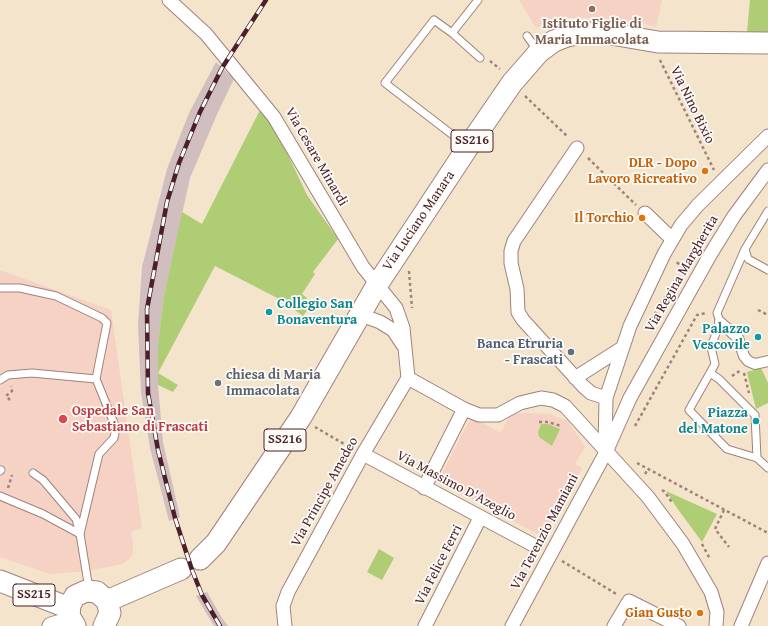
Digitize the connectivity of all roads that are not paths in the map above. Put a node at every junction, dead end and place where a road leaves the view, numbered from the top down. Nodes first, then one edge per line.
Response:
1 (169, 0) edge
2 (478, 0) edge
3 (452, 33) junction
4 (768, 43) edge
5 (480, 58) dead end
6 (768, 136) edge
7 (468, 147) junction
8 (577, 147) road end
9 (768, 170) edge
10 (641, 210) road end
11 (768, 211) edge
12 (672, 239) junction
13 (745, 249) junction
14 (768, 270) edge
15 (377, 285) junction
16 (0, 288) edge
17 (361, 315) junction
18 (720, 322) junction
19 (622, 348) junction
20 (405, 352) junction
21 (768, 361) edge
22 (710, 373) junction
23 (408, 378) junction
24 (575, 378) junction
25 (96, 379) junction
26 (0, 380) edge
27 (606, 401) junction
28 (464, 409) junction
29 (622, 416) junction
30 (606, 452) junction
31 (363, 454) junction
32 (757, 458) junction
33 (768, 468) edge
34 (33, 473) dead end
35 (424, 488) junction
36 (0, 496) edge
37 (480, 518) junction
38 (80, 534) junction
39 (535, 546) dead end
40 (200, 559) dead end
41 (768, 563) edge
42 (178, 570) dead end
43 (0, 581) edge
44 (102, 608) edge
45 (66, 620) edge
46 (285, 626) edge
47 (425, 626) edge
48 (512, 626) edge
49 (614, 626) edge
50 (679, 626) edge
51 (716, 626) edge
52 (741, 626) edge

1 - 15 street, Via Cesare Minardi
2 - 3 lane
3 - 5 lane
3 - 7 lane
4 - 7 main road, Via Luciano Manara / SS216
6 - 12 street
7 - 15 main road, Via Luciano Manara / SS216
8 - 24 street
9 - 29 street, Via Regina Margherita
10 - 12 street
11 - 13 lane
12 - 19 street
13 - 14 lane
13 - 18 lane
15 - 17 main road, SS216
15 - 20 street, Via Cesare Minardi
16 - 25 lane
17 - 20 street
17 - 40 main road, SS216
18 - 21 street
18 - 22 lane
19 - 24 street
19 - 27 street
20 - 23 street, Via Cesare Minardi
22 - 32 lane
22 - 32 lane
23 - 28 street
23 - 31 street, Via Principe Amedeo
24 - 27 street
25 - 26 lane
25 - 38 lane
27 - 29 street
27 - 30 street
28 - 30 street
28 - 35 street
29 - 30 street, Via Terenzio Mamiani
30 - 48 street, Via Terenzio Mamiani
30 - 51 street
31 - 35 street, Via Massimo D'Azeglio
31 - 46 street, Via Principe Amedeo
32 - 33 lane
34 - 38 lane
35 - 37 street, Via Massimo D'Azeglio
36 - 38 lane
37 - 39 street, Via Massimo D'Azeglio
37 - 47 street, Via Felice Ferri
38 - 44 lane
41 - 52 street
42 - 44 main road
43 - 45 main road, SS215
44 - 45 main road
49 - 50 street

